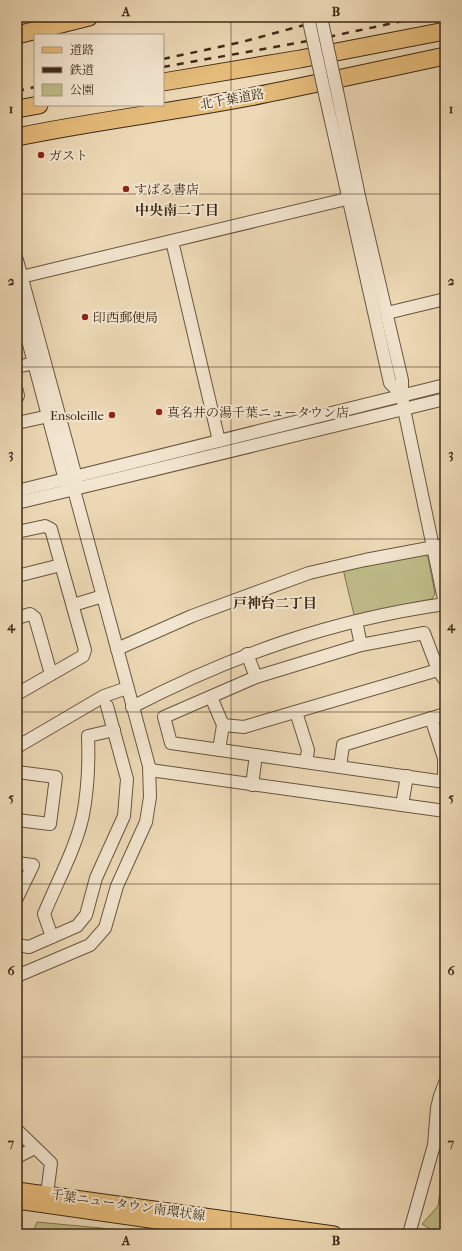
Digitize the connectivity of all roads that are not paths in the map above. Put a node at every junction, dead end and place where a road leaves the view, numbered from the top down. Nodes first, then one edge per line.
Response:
1 (89, 17) edge
2 (308, 17) edge
3 (321, 17) edge
4 (445, 31) edge
5 (17, 35) edge
6 (445, 56) edge
7 (164, 82) edge
8 (35, 106) edge
9 (17, 110) edge
10 (17, 137) edge
11 (354, 198) junction
12 (172, 241) junction
13 (17, 260) edge
14 (19, 278) edge
15 (17, 299) edge
16 (445, 300) edge
17 (387, 313) junction
18 (34, 363) junction
19 (17, 367) edge
20 (445, 385) edge
21 (17, 391) edge
22 (402, 395) junction
23 (17, 396) edge
24 (445, 399) edge
25 (404, 409) junction
26 (49, 416) junction
27 (17, 423) edge
28 (218, 441) junction
29 (71, 478) junction
30 (74, 490) junction
31 (17, 491) edge
32 (17, 503) edge
33 (17, 532) edge
34 (445, 545) edge
35 (432, 547) junction
36 (61, 565) junction
37 (17, 576) edge
38 (103, 596) junction
39 (445, 604) edge
40 (73, 605) junction
41 (17, 618) edge
42 (356, 621) junction
43 (361, 645) junction
44 (117, 649) junction
45 (247, 654) junction
46 (438, 670) junction
47 (51, 674) junction
48 (256, 677) junction
49 (445, 680) edge
50 (127, 688) junction
51 (17, 694) edge
52 (211, 697) junction
53 (107, 706) dead end
54 (132, 707) junction
55 (296, 712) junction
56 (445, 714) edge
57 (431, 718) junction
58 (223, 725) junction
59 (114, 730) junction
60 (17, 747) edge
61 (219, 750) junction
62 (256, 755) junction
63 (306, 762) junction
64 (340, 767) junction
65 (150, 770) junction
66 (17, 772) edge
67 (406, 776) junction
68 (444, 782) edge
69 (252, 785) junction
70 (402, 805) junction
71 (445, 811) edge
72 (17, 820) edge
73 (17, 863) edge
74 (17, 898) edge
75 (52, 937) junction
76 (17, 946) edge
77 (17, 976) edge
78 (445, 1083) edge
79 (17, 1130) edge
80 (35, 1148) junction
81 (17, 1157) edge
82 (17, 1190) edge
83 (47, 1194) junction
84 (17, 1202) edge
85 (248, 1234) edge
86 (334, 1234) edge
87 (409, 1234) edge

1 - 5 highway
2 - 11 street, bridge
3 - 11 street, bridge
4 - 7 highway
6 - 10 highway, 北千葉道路
8 - 9 highway
11 - 12 street
11 - 17 street
11 - 22 street
12 - 14 street
12 - 28 street
13 - 14 street
14 - 29 street
15 - 18 street
16 - 17 street
17 - 22 street
18 - 19 street
18 - 26 street
20 - 22 street
21 - 23 street
22 - 25 street
22 - 28 street
24 - 25 street
25 - 30 street
25 - 35 street
26 - 27 street
26 - 29 street
28 - 29 street
29 - 30 street
29 - 31 street
30 - 32 street
30 - 38 street
33 - 36 street
34 - 35 street
35 - 39 street
35 - 44 street
36 - 37 street
36 - 40 street
38 - 40 street
38 - 44 street
39 - 42 street
40 - 47 street
41 - 47 street
42 - 43 street
42 - 45 street
43 - 46 street
43 - 48 street
44 - 50 street
45 - 48 street
45 - 54 street
46 - 49 street
46 - 55 street
47 - 51 street
48 - 52 street
50 - 54 street
50 - 60 street
52 - 58 street
52 - 61 street
53 - 59 street
54 - 65 street
55 - 58 street
55 - 63 street
56 - 57 street
57 - 64 street
57 - 68 street
58 - 61 street
59 - 75 street
59 - 75 street
61 - 62 street
62 - 63 street
62 - 69 street
63 - 64 street
64 - 67 street
65 - 69 street
65 - 77 street
66 - 72 street
67 - 68 street
67 - 70 street
69 - 70 street
70 - 71 street
73 - 74 street
75 - 76 street
78 - 87 street
79 - 80 street
80 - 81 street
80 - 83 street
82 - 83 main road, 千葉ニュータウン南環状線
83 - 86 main road, 千葉ニュータウン南環状線
84 - 85 main road, 千葉ニュータウン南環状線

